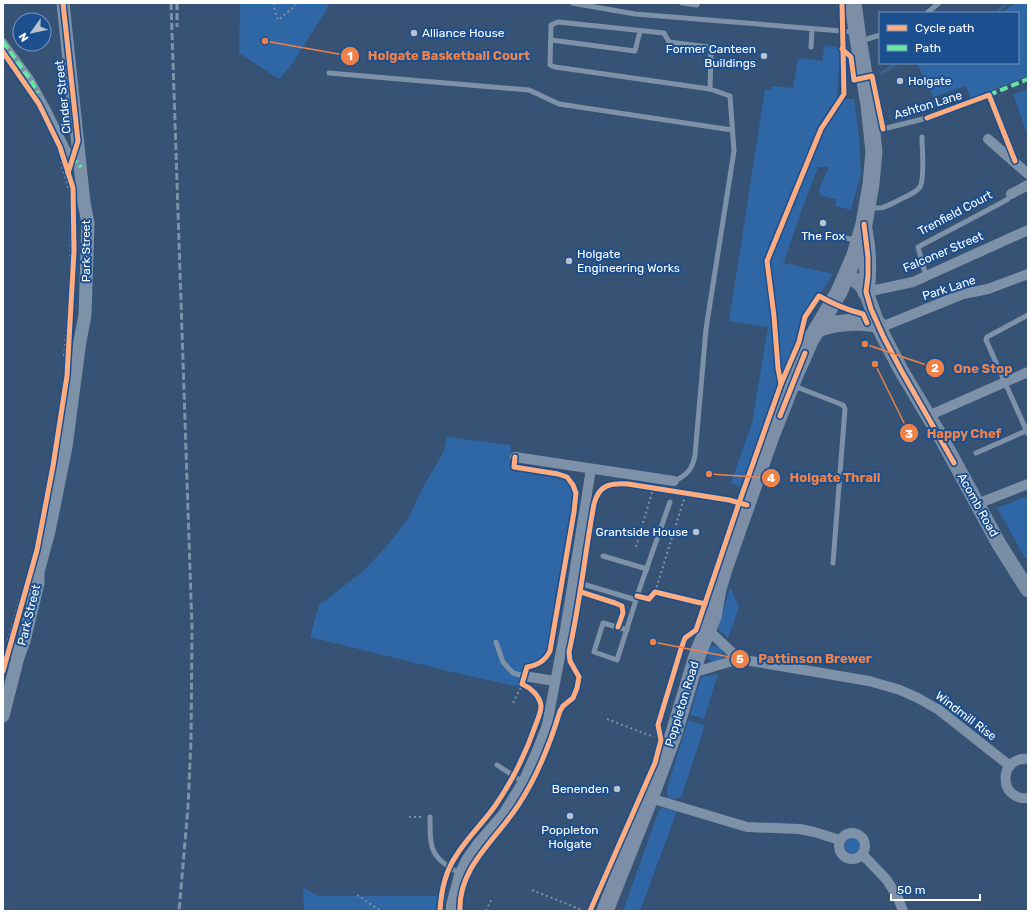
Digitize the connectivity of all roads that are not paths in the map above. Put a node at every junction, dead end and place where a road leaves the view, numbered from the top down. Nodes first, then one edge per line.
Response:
1 (63, 3) edge
2 (572, 3) edge
3 (682, 3) edge
4 (853, 3) edge
5 (939, 3) edge
6 (697, 5) dead end
7 (928, 12) edge
8 (812, 29) junction
9 (640, 31) junction
10 (879, 35) edge
11 (857, 37) junction
12 (551, 40) junction
13 (3, 42) edge
14 (811, 47) dead end
15 (329, 72) dead end
16 (710, 89) junction
17 (927, 118) dead end
18 (732, 130) junction
19 (872, 132) junction
20 (922, 137) dead end
21 (988, 139) dead end
22 (81, 167) junction
23 (1028, 174) edge
24 (1028, 185) edge
25 (1011, 194) joint
26 (84, 202) joint
27 (868, 207) junction
28 (864, 224) junction
29 (1028, 230) edge
30 (839, 237) dead end
31 (859, 241) junction
32 (1028, 274) edge
33 (846, 276) junction
34 (926, 276) junction
35 (866, 292) junction
36 (1028, 315) edge
37 (879, 326) junction
38 (817, 329) junction
39 (1028, 372) edge
40 (1005, 382) junction
41 (792, 385) junction
42 (928, 416) junction
43 (1027, 431) edge
44 (976, 453) dead end
45 (516, 457) dead end
46 (591, 469) junction
47 (674, 481) joint
48 (1028, 484) edge
49 (670, 502) dead end
50 (976, 504) junction
51 (603, 556) dead end
52 (833, 563) dead end
53 (647, 569) junction
54 (573, 580) junction
55 (1028, 590) edge
56 (637, 598) junction
57 (627, 630) junction
58 (705, 638) junction
59 (496, 642) dead end
60 (739, 659) junction
61 (692, 673) junction
62 (524, 682) joint
63 (555, 682) junction
64 (3, 716) edge
65 (1028, 759) edge
66 (497, 765) dead end
67 (1010, 766) junction
68 (523, 782) junction
69 (650, 798) junction
70 (1028, 798) edge
71 (430, 817) road end
72 (840, 840) junction
73 (862, 854) junction
74 (459, 873) junction
75 (451, 911) edge
76 (605, 911) edge
77 (903, 911) edge

1 - 22 street, Cinder Street
2 - 8 lane
3 - 6 lane
4 - 11 main road, Poppleton Road
5 - 7 lane
8 - 11 lane
8 - 14 lane
9 - 12 lane
9 - 12 lane
9 - 16 lane
10 - 11 lane
11 - 19 main road, Poppleton Road
12 - 16 lane
13 - 22 street
15 - 18 lane
16 - 18 lane
17 - 19 lane, Ashton Lane
18 - 47 lane
19 - 27 main road, Poppleton Road
20 - 27 lane
21 - 23 street
22 - 26 street, Cinder Street
24 - 25 street, Trenfield Court
25 - 34 lane, Trenfield Court
26 - 64 street, Park Street
27 - 28 main road, Poppleton Road
28 - 31 main road, Poppleton Road
28 - 35 main road
29 - 34 street, Falconer Street
30 - 31 lane
31 - 33 main road, Poppleton Road
32 - 37 street, Park Lane
33 - 35 main road, Acomb Road
33 - 38 main road, Poppleton Road
34 - 35 street, Falconer Street
35 - 37 main road, Acomb Road
36 - 40 lane
37 - 38 main road
37 - 42 main road, Acomb Road
38 - 41 main road, Poppleton Road
39 - 40 street
40 - 42 street
40 - 43 lane
41 - 52 lane
41 - 58 main road, Poppleton Road
42 - 50 main road, Acomb Road
43 - 44 lane
45 - 46 street
46 - 47 street
46 - 54 street
48 - 50 street
49 - 53 lane
50 - 55 main road, Acomb Road
51 - 53 lane
53 - 56 lane
54 - 56 lane
54 - 63 street
56 - 57 lane
57 - 57 lane
58 - 60 street
58 - 61 main road, Poppleton Road
59 - 62 lane
60 - 61 street, Windmill Rise
60 - 67 street, Windmill Rise
61 - 69 main road, Poppleton Road
62 - 63 street
63 - 68 street
65 - 67 street
66 - 68 lane
67 - 70 street
68 - 74 street
69 - 72 street
69 - 76 main road, Poppleton Road
71 - 74 lane
72 - 73 street
72 - 73 street
73 - 77 street
74 - 75 street

